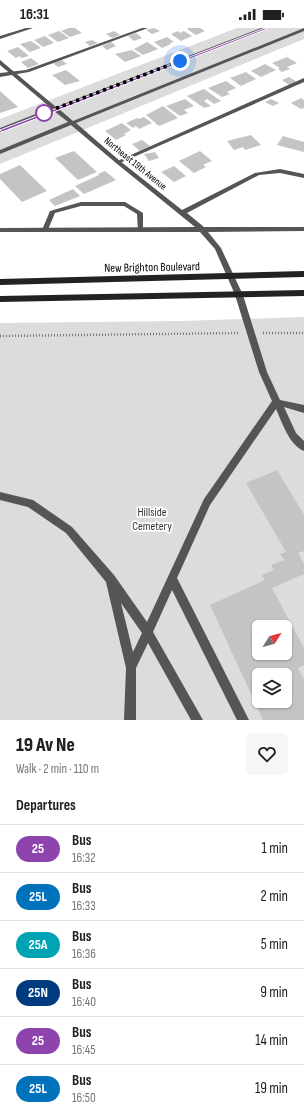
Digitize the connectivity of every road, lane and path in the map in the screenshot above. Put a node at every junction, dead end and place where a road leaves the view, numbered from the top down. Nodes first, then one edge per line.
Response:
1 (31, 28) edge
2 (146, 28) edge
3 (265, 28) edge
4 (304, 29) edge
5 (0, 38) edge
6 (0, 62) edge
7 (13, 73) junction
8 (0, 75) edge
9 (304, 80) edge
10 (56, 109) junction
11 (72, 123) junction
12 (0, 130) edge
13 (0, 152) edge
14 (118, 162) junction
15 (304, 176) edge
16 (182, 213) junction
17 (202, 229) junction
18 (304, 229) edge
19 (0, 230) edge
20 (45, 230) junction
21 (140, 230) junction
22 (304, 274) edge
23 (231, 276) junction
24 (0, 282) edge
25 (304, 293) edge
26 (239, 295) junction
27 (0, 299) edge
28 (251, 333) junction
29 (304, 333) edge
30 (0, 336) edge
31 (276, 402) junction
32 (304, 409) edge
33 (304, 447) edge
34 (0, 496) edge
35 (110, 579) junction
36 (172, 579) junction
37 (147, 632) junction
38 (131, 668) junction
39 (130, 720) edge
40 (196, 720) edge
41 (243, 720) edge

1 - 5 street
2 - 7 street
3 - 10 street
4 - 11 street
6 - 7 street, Northeast 19th Avenue
7 - 8 street
7 - 10 street, Northeast 19th Avenue
9 - 14 street
10 - 11 street, Northeast 19th Avenue
10 - 12 street
11 - 13 street
11 - 14 street, Northeast 19th Avenue
14 - 16 street, Northeast 19th Avenue
15 - 16 street
16 - 17 street, Northeast 19th Avenue
17 - 18 street
17 - 21 street
17 - 23 street, Northeast 19th Avenue
19 - 20 street
20 - 21 street
20 - 21 street
22 - 23 main road, New Brighton Boulevard
23 - 24 main road, New Brighton Boulevard
23 - 26 street, Northeast 19th Avenue
25 - 26 main road
26 - 27 main road
26 - 28 street, Northeast 19th Avenue
28 - 29 path
28 - 30 path
28 - 31 street, Northeast 19th Avenue
31 - 32 street
31 - 33 street, Northeast 19th Avenue
31 - 36 street
34 - 35 street
35 - 37 street
35 - 38 street
36 - 37 street
36 - 41 street
37 - 38 street
37 - 40 street
38 - 39 street

